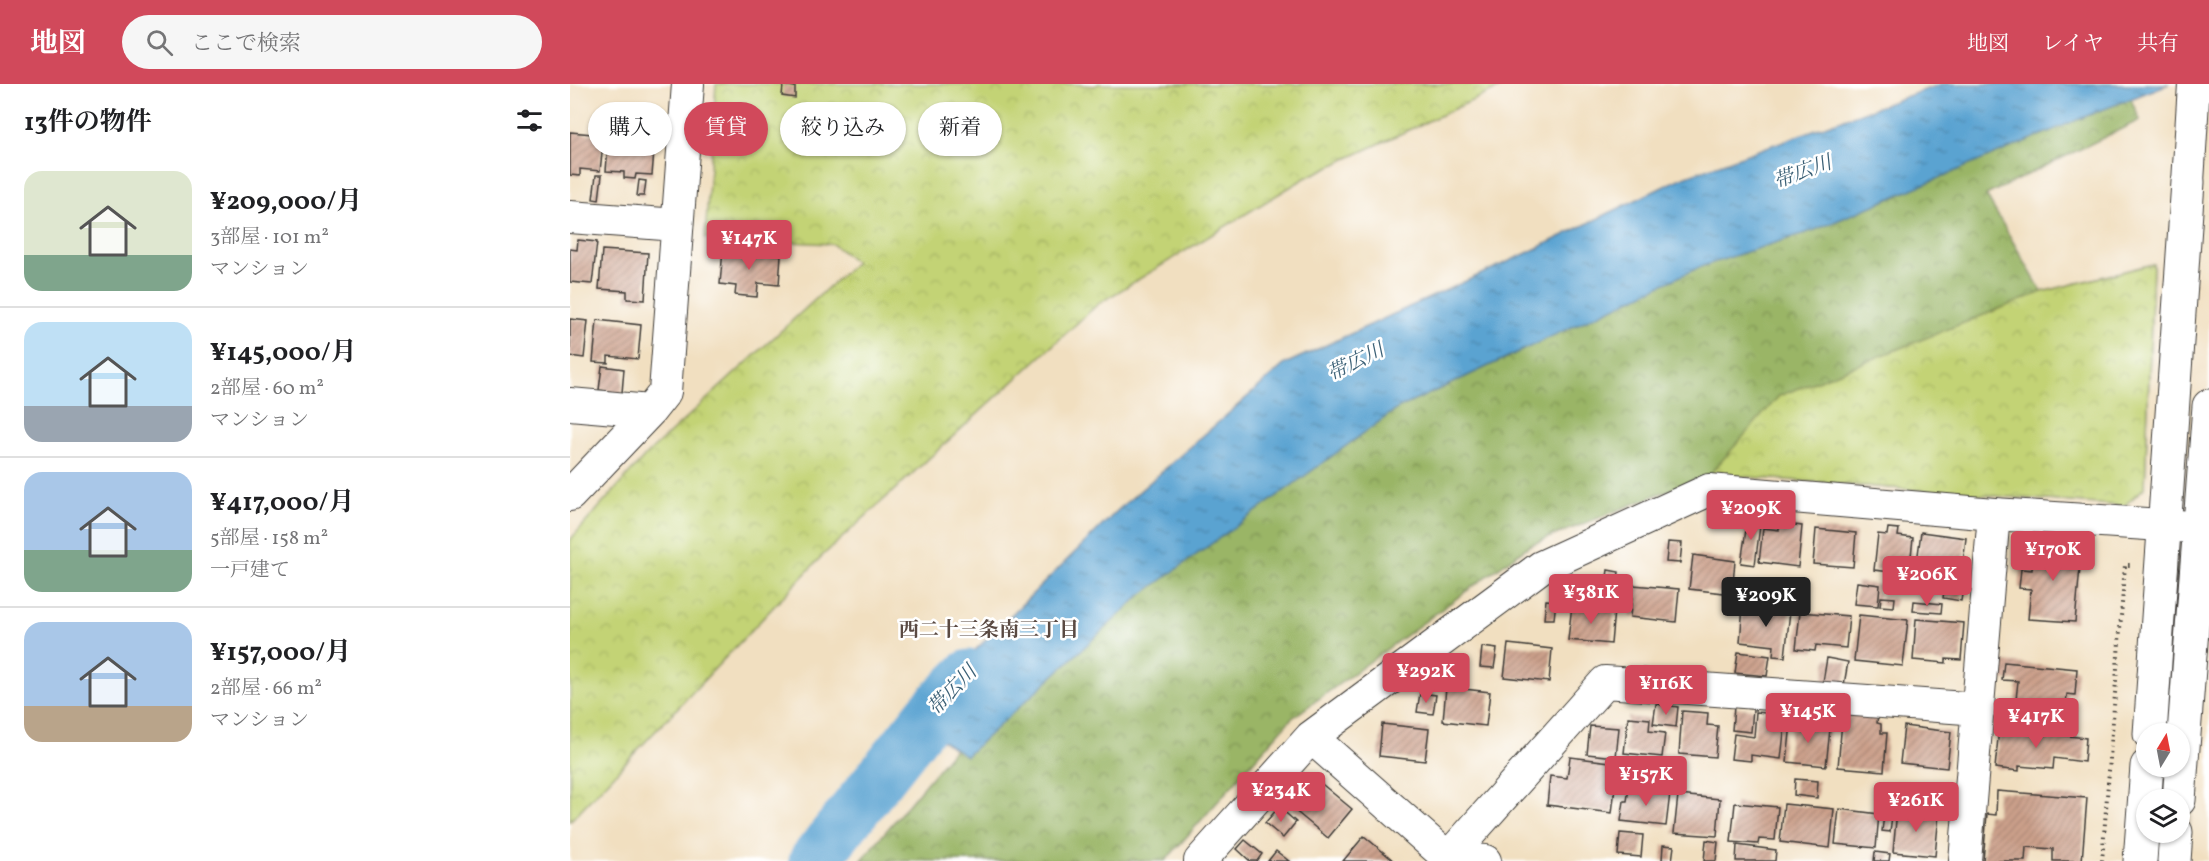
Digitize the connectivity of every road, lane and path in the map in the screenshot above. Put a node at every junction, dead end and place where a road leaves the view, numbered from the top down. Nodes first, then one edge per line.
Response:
1 (688, 84) edge
2 (2194, 84) edge
3 (2188, 182) joint
4 (570, 217) edge
5 (677, 225) junction
6 (570, 404) edge
7 (2209, 406) edge
8 (650, 411) junction
9 (570, 495) edge
10 (1994, 514) junction
11 (2166, 525) junction
12 (2204, 528) edge
13 (2163, 568) junction
14 (1979, 709) junction
15 (2151, 723) edge
16 (1311, 737) junction
17 (2146, 777) edge
18 (2180, 789) edge
19 (2175, 843) edge
20 (1447, 859) edge
21 (1200, 861) edge
22 (1485, 861) edge
23 (1965, 861) edge
24 (2102, 861) edge
25 (2140, 861) edge
26 (2174, 861) edge

1 - 5 street
2 - 3 street
3 - 11 street
4 - 5 street
5 - 8 street
6 - 8 street
7 - 12 street
8 - 9 street
10 - 11 street
10 - 14 street
10 - 16 street
11 - 12 street
11 - 13 street
12 - 18 street
13 - 15 street
13 - 24 path
14 - 20 street
14 - 23 street
16 - 20 street
16 - 21 street
17 - 25 street
19 - 26 street
20 - 22 street

